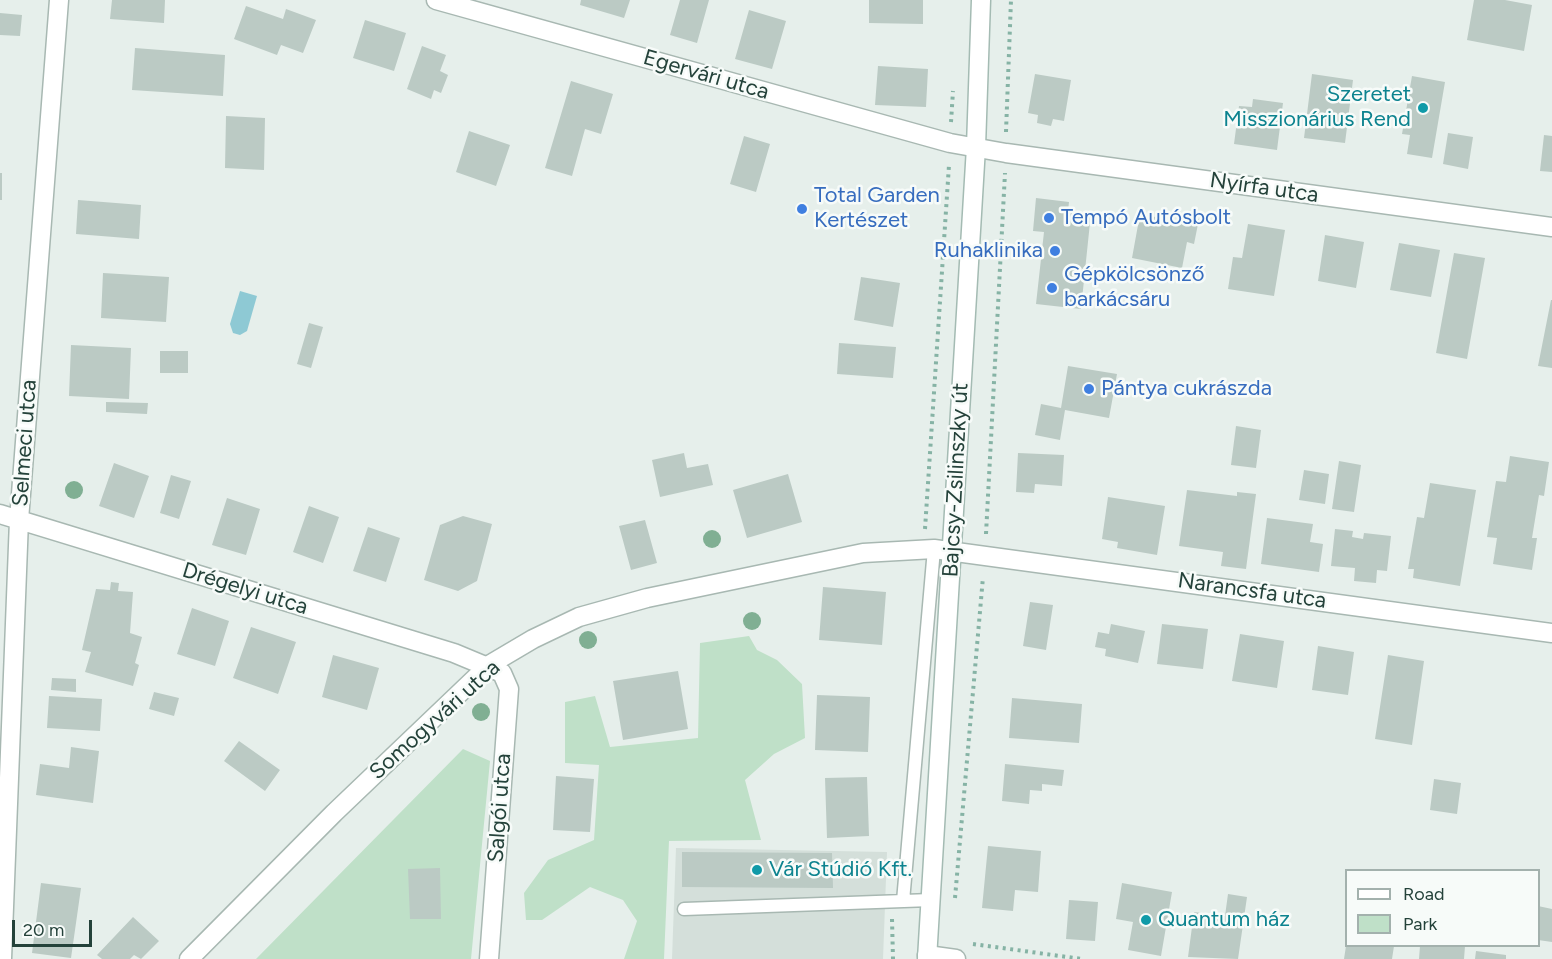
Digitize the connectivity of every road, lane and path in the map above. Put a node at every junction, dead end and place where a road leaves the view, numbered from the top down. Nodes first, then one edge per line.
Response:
1 (59, 0) edge
2 (436, 0) edge
3 (981, 0) edge
4 (1011, 0) edge
5 (976, 147) junction
6 (1005, 153) junction
7 (1552, 227) edge
8 (0, 514) edge
9 (19, 520) junction
10 (943, 550) junction
11 (985, 555) junction
12 (1552, 633) edge
13 (489, 665) junction
14 (931, 900) junction
15 (903, 901) junction
16 (955, 906) dead end
17 (684, 909) dead end
18 (927, 957) edge
19 (2, 959) edge
20 (189, 959) edge
21 (489, 959) edge
22 (953, 959) edge
23 (1082, 959) edge

1 - 9 street, Selmeci utca
2 - 5 street, Egervári utca
3 - 5 street, Bajcsy-Zsilinszky út
4 - 6 path
5 - 6 street, Nyírfa utca
5 - 10 street, Bajcsy-Zsilinszky út
6 - 7 street, Nyírfa utca
6 - 11 path
8 - 9 street, Drégelyi utca
9 - 13 street, Drégelyi utca
9 - 19 street, Selmeci utca
10 - 11 street, Narancsfa utca
10 - 13 street, Somogyvári utca
10 - 14 street, Bajcsy-Zsilinszky út
10 - 15 lane
11 - 12 street, Narancsfa utca
11 - 16 path
13 - 20 street, Somogyvári utca
13 - 21 street, Salgói utca
14 - 15 lane
14 - 18 street, Bajcsy-Zsilinszky út
15 - 17 lane
18 - 22 street
22 - 23 path

